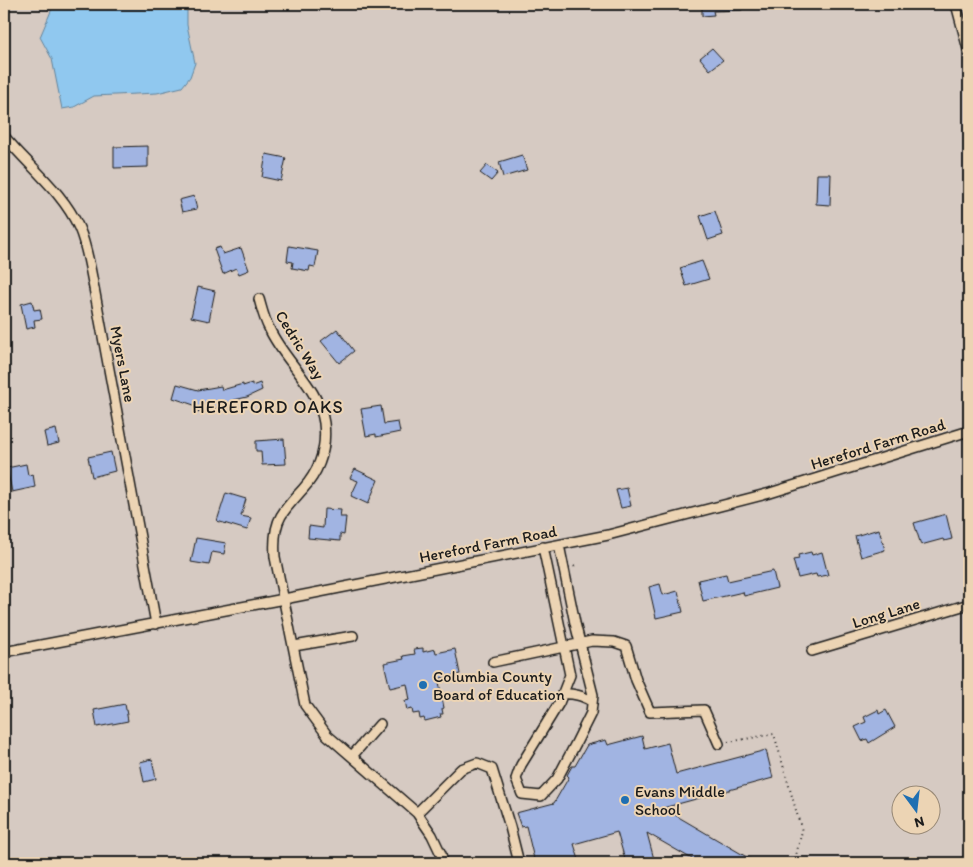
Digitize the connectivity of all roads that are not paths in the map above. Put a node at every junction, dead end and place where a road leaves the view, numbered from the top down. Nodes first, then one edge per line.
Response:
1 (956, 4) edge
2 (969, 53) edge
3 (4, 136) edge
4 (259, 300) dead end
5 (969, 431) edge
6 (559, 545) junction
7 (543, 547) junction
8 (284, 599) junction
9 (969, 604) edge
10 (156, 624) junction
11 (354, 636) dead end
12 (580, 642) junction
13 (294, 646) junction
14 (564, 647) junction
15 (812, 651) dead end
16 (4, 652) edge
17 (493, 662) dead end
18 (562, 694) junction
19 (592, 702) junction
20 (380, 724) dead end
21 (720, 744) road end
22 (352, 756) junction
23 (417, 813) junction
24 (444, 863) edge
25 (519, 863) edge

1 - 2 street
3 - 10 street, Myers Lane
4 - 8 street, Cedric Way
5 - 6 street, Hereford Farm Road
6 - 7 street, Hereford Farm Road
6 - 12 street
7 - 8 street, Hereford Farm Road
7 - 14 street
8 - 10 street, Hereford Farm Road
8 - 13 street, Cedric Way
9 - 15 street, Long Lane
10 - 16 street, Hereford Farm Road
11 - 13 street
12 - 14 street
12 - 19 street
12 - 21 street
13 - 22 street, Cedric Way
14 - 17 street
14 - 18 street
18 - 19 street
18 - 19 street
20 - 22 street
22 - 23 street, Cedric Way
23 - 24 street, Cedric Way
23 - 25 street

